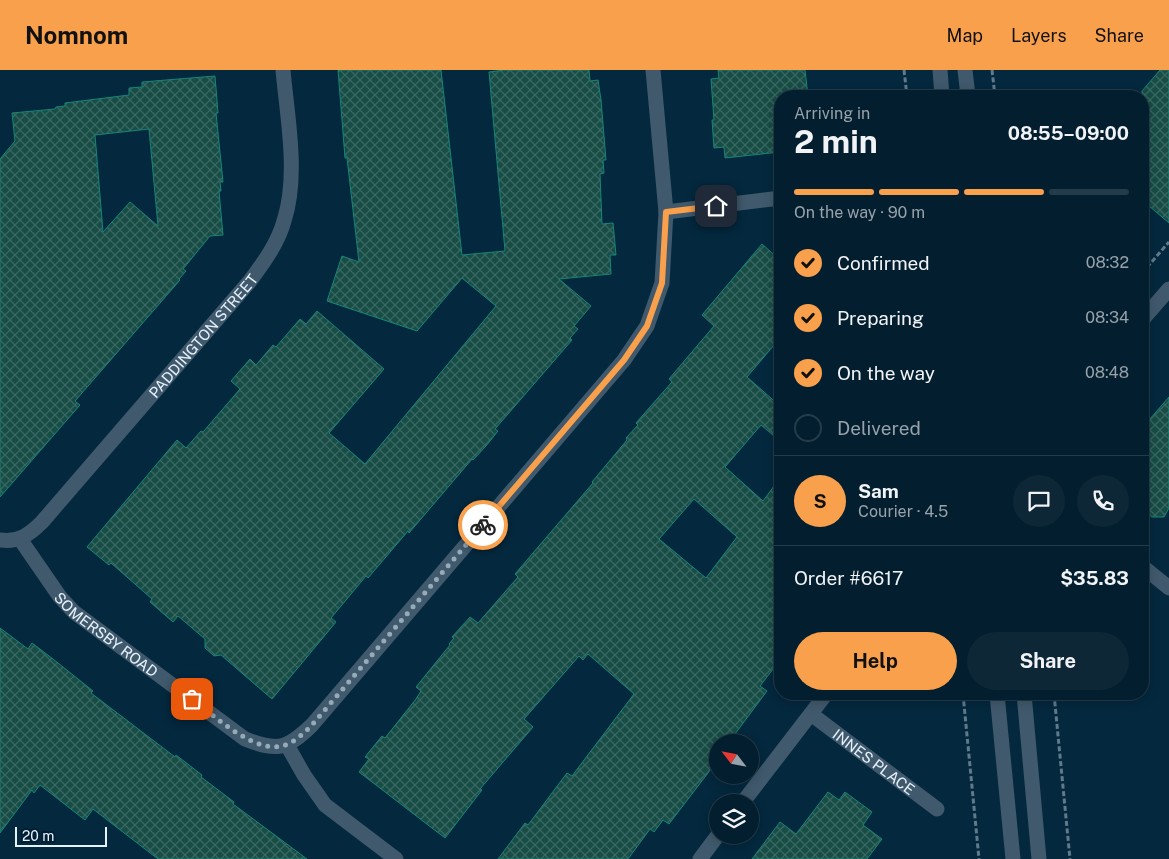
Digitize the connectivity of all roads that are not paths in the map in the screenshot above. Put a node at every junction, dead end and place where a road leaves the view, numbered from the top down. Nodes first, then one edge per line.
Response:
1 (283, 70) edge
2 (653, 70) edge
3 (940, 70) edge
4 (965, 70) edge
5 (942, 90) edge
6 (967, 90) edge
7 (774, 199) edge
8 (666, 212) junction
9 (1169, 289) edge
10 (1149, 312) edge
11 (20, 539) junction
12 (0, 540) edge
13 (1149, 572) edge
14 (1169, 588) edge
15 (822, 700) edge
16 (998, 700) edge
17 (1025, 700) edge
18 (811, 714) junction
19 (287, 745) junction
20 (749, 794) edge
21 (937, 809) dead end
22 (711, 844) edge
23 (396, 859) edge
24 (700, 859) edge
25 (1013, 859) edge
26 (1039, 859) edge

1 - 11 street, PADDINGTON STREET
2 - 8 street
3 - 5 street
4 - 6 street
7 - 8 street
8 - 19 street
9 - 10 street
11 - 12 street
11 - 19 street, SOMERSBY ROAD
13 - 14 street
15 - 18 street
16 - 25 street
17 - 26 street
18 - 20 street
18 - 21 street, INNES PLACE
19 - 23 street
22 - 24 street

